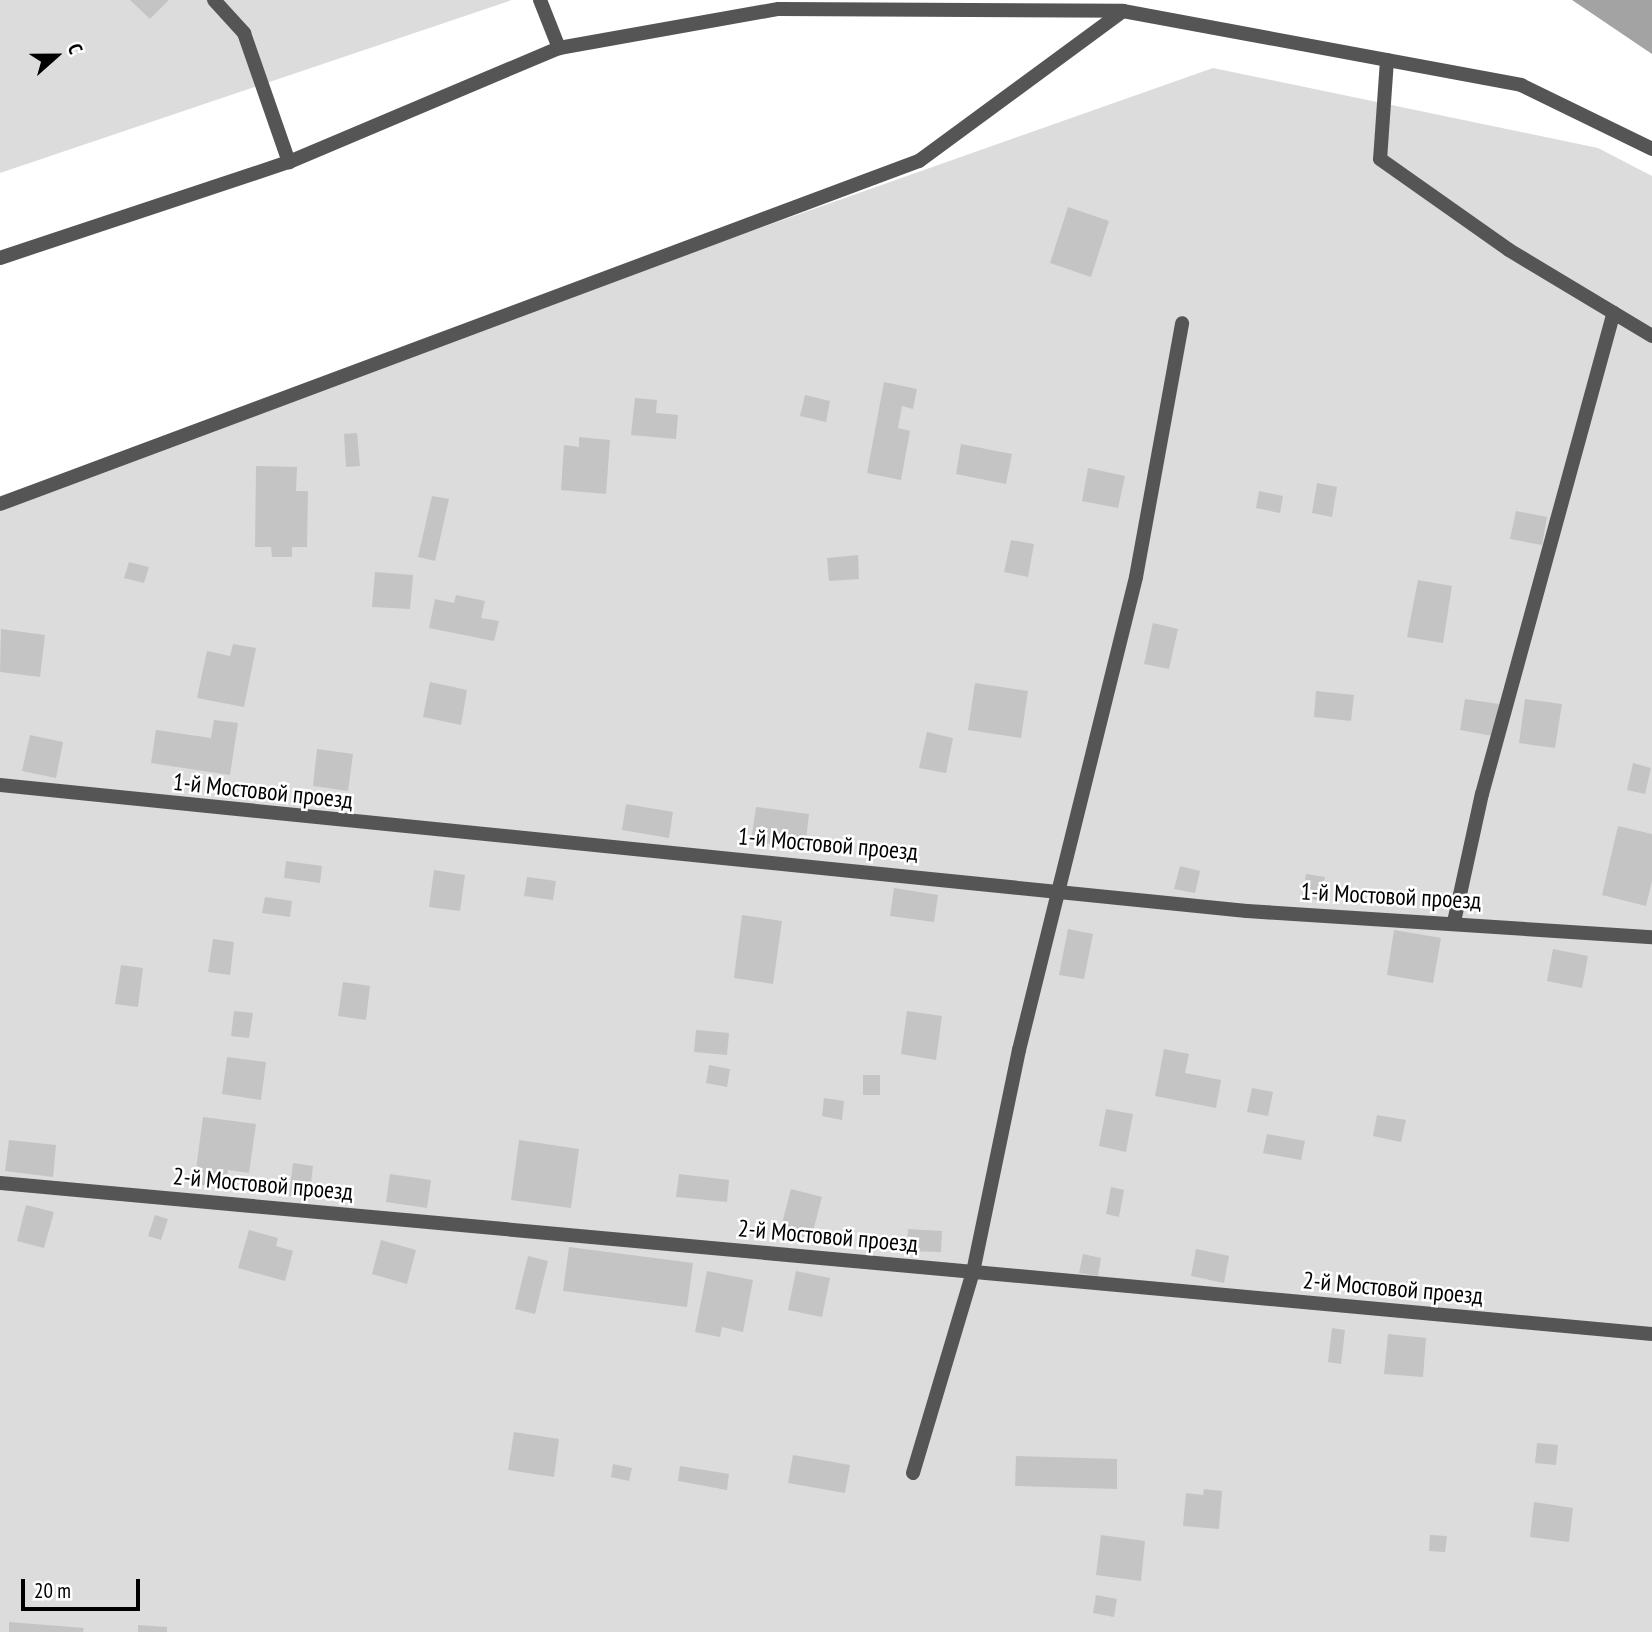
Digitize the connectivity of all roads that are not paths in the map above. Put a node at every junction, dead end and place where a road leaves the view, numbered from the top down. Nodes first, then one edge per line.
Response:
1 (214, 0) edge
2 (540, 0) edge
3 (1123, 11) junction
4 (559, 48) junction
5 (1387, 60) junction
6 (1652, 149) edge
7 (289, 162) junction
8 (0, 258) edge
9 (1614, 313) junction
10 (1182, 323) dead end
11 (1652, 336) edge
12 (0, 504) edge
13 (0, 785) edge
14 (1059, 889) junction
15 (1454, 922) junction
16 (1652, 937) edge
17 (0, 1183) edge
18 (973, 1272) junction
19 (1652, 1335) edge
20 (913, 1473) dead end

1 - 7 lane
2 - 4 lane
3 - 4 lane
3 - 5 lane
3 - 12 lane
4 - 7 lane
5 - 6 lane
5 - 9 lane
7 - 8 lane
9 - 11 lane
9 - 15 lane
10 - 14 lane
13 - 14 lane, 1-й Мостовой проезд
14 - 15 lane, 1-й Мостовой проезд
14 - 18 lane
15 - 16 lane, 1-й Мостовой проезд
17 - 18 lane, 2-й Мостовой проезд
18 - 19 lane, 2-й Мостовой проезд
18 - 20 lane

